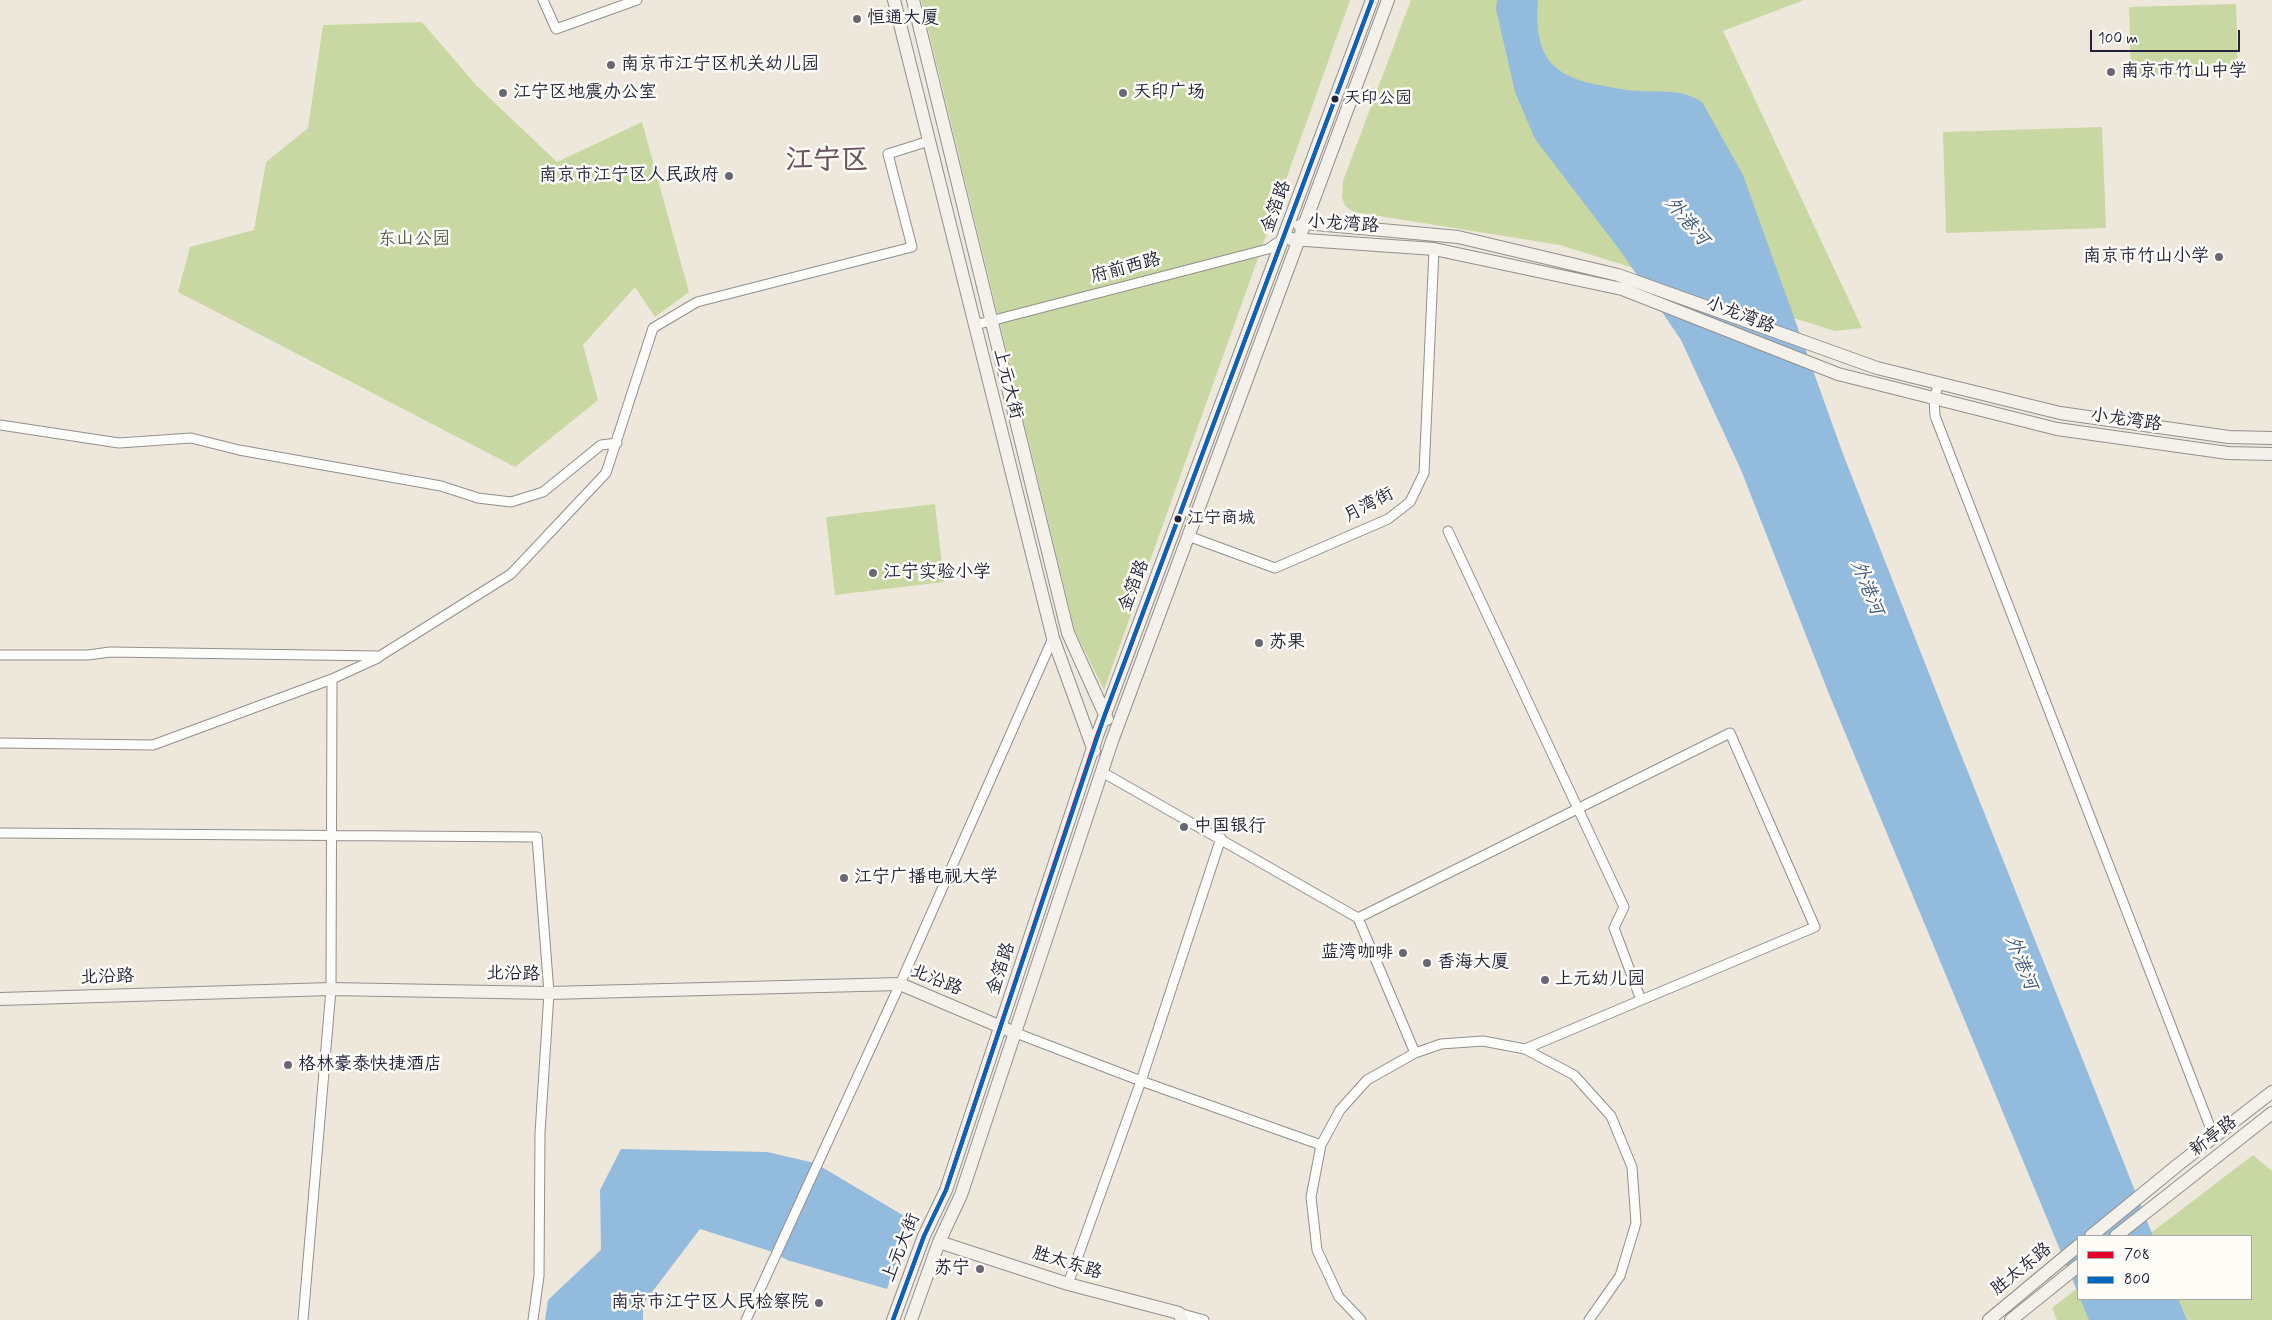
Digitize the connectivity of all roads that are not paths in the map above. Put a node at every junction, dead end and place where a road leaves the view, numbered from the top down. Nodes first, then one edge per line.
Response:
1 (543, 0) edge
2 (637, 0) edge
3 (894, 0) edge
4 (913, 0) edge
5 (1372, 0) edge
6 (1388, 0) edge
7 (929, 141) junction
8 (1305, 222) junction
9 (1284, 238) junction
10 (1299, 239) junction
11 (1434, 249) junction
12 (992, 321) junction
13 (975, 325) junction
14 (1939, 383) junction
15 (1934, 399) junction
16 (0, 425) edge
17 (2272, 438) edge
18 (617, 443) junction
19 (2272, 454) edge
20 (1448, 531) dead end
21 (1188, 536) junction
22 (1052, 638) junction
23 (0, 655) edge
24 (380, 656) junction
25 (332, 679) junction
26 (1106, 714) junction
27 (1112, 741) junction
28 (0, 743) edge
29 (1093, 748) junction
30 (1102, 772) junction
31 (1578, 809) junction
32 (0, 833) edge
33 (330, 835) junction
34 (1221, 838) junction
35 (1358, 918) junction
36 (900, 984) junction
37 (331, 989) junction
38 (549, 993) junction
39 (0, 999) edge
40 (1641, 1000) junction
41 (1002, 1027) junction
42 (1016, 1033) junction
43 (1525, 1049) junction
44 (1415, 1053) junction
45 (1141, 1081) junction
46 (2272, 1092) edge
47 (2272, 1113) edge
48 (2214, 1137) junction
49 (1321, 1145) junction
50 (946, 1190) joint
51 (961, 1195) joint
52 (2092, 1235) edge
53 (2117, 1235) edge
54 (939, 1242) junction
55 (2077, 1247) edge
56 (2077, 1267) edge
57 (1068, 1284) junction
58 (1181, 1317) edge
59 (303, 1320) edge
60 (533, 1320) edge
61 (746, 1320) edge
62 (893, 1320) edge
63 (910, 1320) edge
64 (1204, 1320) edge
65 (1361, 1320) edge
66 (1589, 1320) edge
67 (1989, 1320) edge
68 (2011, 1320) edge

1 - 2 street
3 - 7 main road, 上元大街
4 - 12 main road, 上元大街
5 - 9 main road, 金箔路
6 - 8 main road, 金箔路
7 - 13 main road, 上元大街
7 - 18 street
8 - 9 main road, 小龙湾路
8 - 10 main road, 金箔路
8 - 14 main road, 小龙湾路
9 - 10 main road, 小龙湾路
9 - 12 street, 府前西路
9 - 26 main road, 金箔路
10 - 11 main road, 小龙湾路
10 - 21 main road, 金箔路
11 - 15 main road, 小龙湾路
11 - 21 street, 月湾街
12 - 13 street, 府前西路
12 - 26 main road, 上元大街
13 - 22 main road, 上元大街
14 - 15 street
14 - 17 main road, 小龙湾路
15 - 19 main road, 小龙湾路
15 - 48 street
16 - 18 street
18 - 24 street
20 - 31 street
21 - 27 main road, 金箔路
22 - 29 main road, 上元大街
22 - 36 street
23 - 24 street
24 - 25 street
25 - 28 street
25 - 33 street
26 - 27 main road, 上元大街
26 - 29 main road, 金箔路
27 - 30 main road, 金箔路
29 - 30 main road, 上元大街
29 - 41 main road, 金箔路
30 - 34 street
30 - 42 main road, 金箔路
31 - 35 street
31 - 40 street
31 - 40 street
32 - 33 street
33 - 37 street
33 - 38 street
34 - 35 street
34 - 45 street
35 - 44 street
36 - 38 main road, 北沿路
36 - 41 main road, 北沿路
36 - 61 street
37 - 38 main road, 北沿路
37 - 39 main road, 北沿路
37 - 59 street
38 - 60 street
40 - 43 street
41 - 42 main road, 北沿路
41 - 50 main road, 金箔路
42 - 45 street
42 - 51 main road, 金箔路
43 - 44 street
43 - 66 street
44 - 49 street
45 - 49 street
45 - 57 street
46 - 48 main road, 新亭路
47 - 53 main road, 新亭路
48 - 52 main road, 新亭路
49 - 65 street
50 - 62 main road, 上元大街
51 - 54 main road, 上元大街
54 - 57 main road, 胜太东路
54 - 63 main road, 上元大街
55 - 67 main road, 胜太东路
56 - 68 main road, 胜太东路
57 - 58 main road, 胜太东路
58 - 64 street

